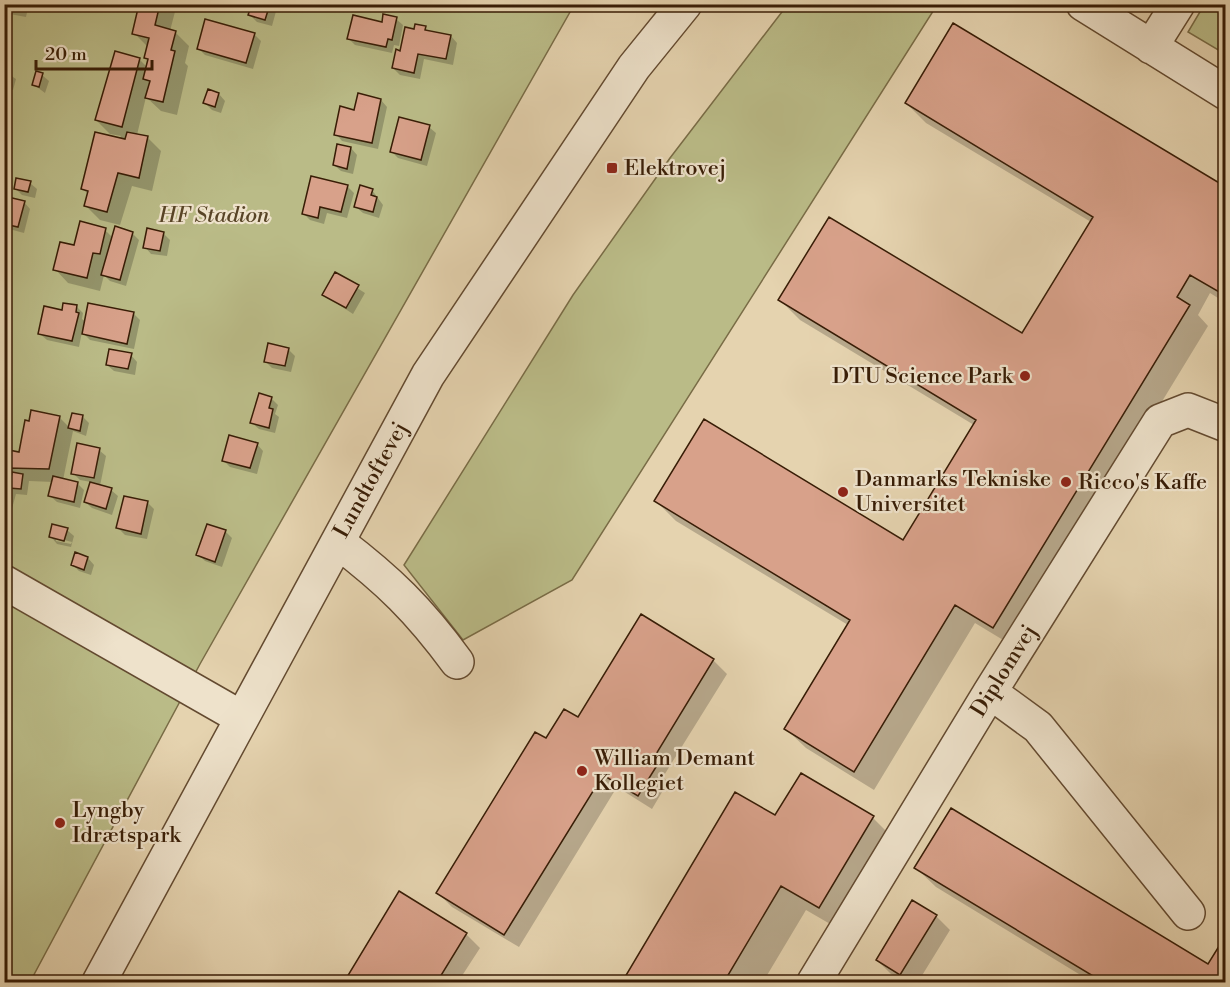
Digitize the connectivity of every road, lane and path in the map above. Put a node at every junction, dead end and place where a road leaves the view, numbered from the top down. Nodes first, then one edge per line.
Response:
1 (685, 4) edge
2 (1083, 4) edge
3 (1178, 4) edge
4 (1151, 47) junction
5 (1226, 93) edge
6 (1226, 425) edge
7 (338, 542) junction
8 (4, 582) edge
9 (456, 662) dead end
10 (990, 692) junction
11 (242, 718) junction
12 (1188, 913) dead end
13 (99, 982) edge
14 (814, 982) edge

1 - 7 street, Lundtoftevej
2 - 4 street
3 - 4 street
4 - 5 street
6 - 10 street, Diplomvej
7 - 9 street
7 - 11 street, Lundtoftevej
8 - 11 street
10 - 12 street
10 - 14 street, Diplomvej
11 - 13 street, Lundtoftevej

